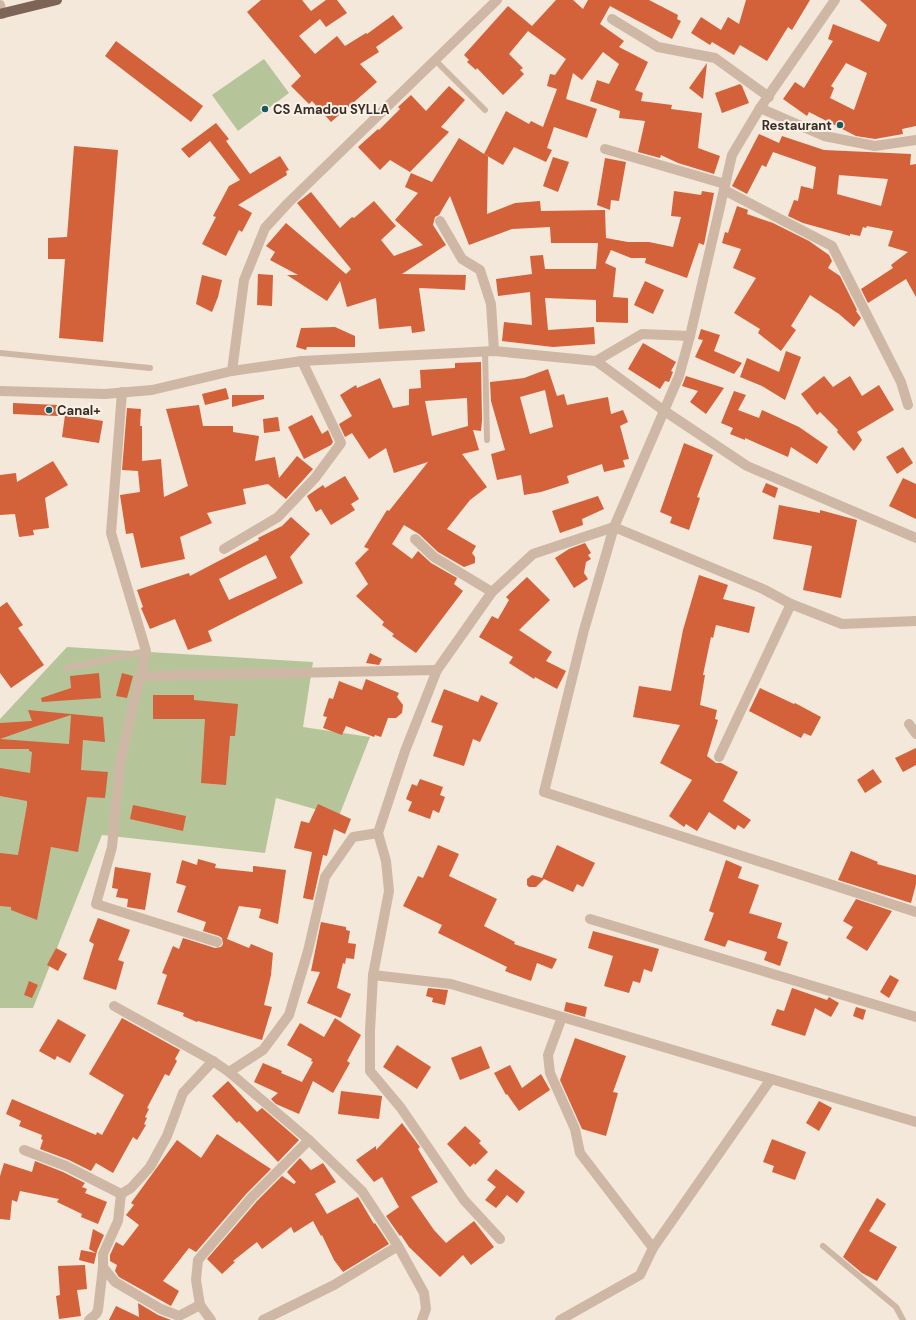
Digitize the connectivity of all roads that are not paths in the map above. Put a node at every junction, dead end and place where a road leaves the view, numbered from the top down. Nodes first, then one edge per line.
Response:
1 (56, 0) edge
2 (497, 0) edge
3 (835, 0) edge
4 (1, 11) edge
5 (612, 19) dead end
6 (435, 60) junction
7 (769, 96) junction
8 (760, 108) junction
9 (485, 110) dead end
10 (916, 140) edge
11 (605, 149) dead end
12 (724, 187) junction
13 (440, 221) dead end
14 (690, 336) junction
15 (489, 351) junction
16 (0, 353) edge
17 (302, 361) junction
18 (596, 361) junction
19 (150, 368) dead end
20 (232, 371) junction
21 (0, 391) edge
22 (122, 392) junction
23 (908, 405) dead end
24 (663, 410) junction
25 (487, 440) dead end
26 (614, 527) junction
27 (916, 538) edge
28 (415, 539) dead end
29 (224, 549) dead end
30 (492, 592) junction
31 (791, 604) junction
32 (916, 621) edge
33 (146, 651) junction
34 (67, 668) dead end
35 (437, 670) junction
36 (140, 676) junction
37 (909, 724) dead end
38 (916, 734) edge
39 (719, 757) dead end
40 (378, 833) junction
41 (916, 912) edge
42 (590, 919) dead end
43 (217, 942) dead end
44 (373, 975) junction
45 (114, 1006) dead end
46 (562, 1017) junction
47 (916, 1017) edge
48 (213, 1061) junction
49 (229, 1072) junction
50 (771, 1079) junction
51 (916, 1122) edge
52 (309, 1140) junction
53 (24, 1150) dead end
54 (120, 1194) junction
55 (500, 1239) dead end
56 (398, 1246) junction
57 (823, 1246) dead end
58 (653, 1248) junction
59 (103, 1267) junction
60 (200, 1305) junction
61 (89, 1320) edge
62 (211, 1320) edge
63 (263, 1320) edge
64 (422, 1320) edge
65 (560, 1320) edge
66 (903, 1320) edge

1 - 4 main road
2 - 6 street
3 - 7 street
5 - 7 street
6 - 9 lane
6 - 20 street
7 - 8 street
8 - 10 street
8 - 12 street
11 - 12 street
12 - 14 street
12 - 23 street
13 - 15 street
14 - 18 street
14 - 24 street
15 - 17 street
15 - 18 street
15 - 25 lane
16 - 19 lane
17 - 20 street
17 - 29 street
18 - 24 street
20 - 22 street
21 - 22 street
22 - 33 street
24 - 26 street
24 - 27 street
26 - 30 street
26 - 31 street
26 - 41 street
28 - 30 street
30 - 35 street
31 - 32 street
31 - 39 street
33 - 34 lane
33 - 36 street
35 - 36 street
35 - 40 street
36 - 43 street
37 - 38 street
40 - 44 street
40 - 49 street
42 - 47 street
44 - 46 street
44 - 55 street
45 - 48 street
46 - 50 street
46 - 58 street
48 - 49 street
48 - 54 street
49 - 52 street
50 - 51 street
50 - 58 street
52 - 56 street
52 - 60 street
53 - 54 street
54 - 59 street
56 - 63 street
56 - 64 street
57 - 66 lane
58 - 65 street
59 - 60 street
59 - 61 street
60 - 62 street

